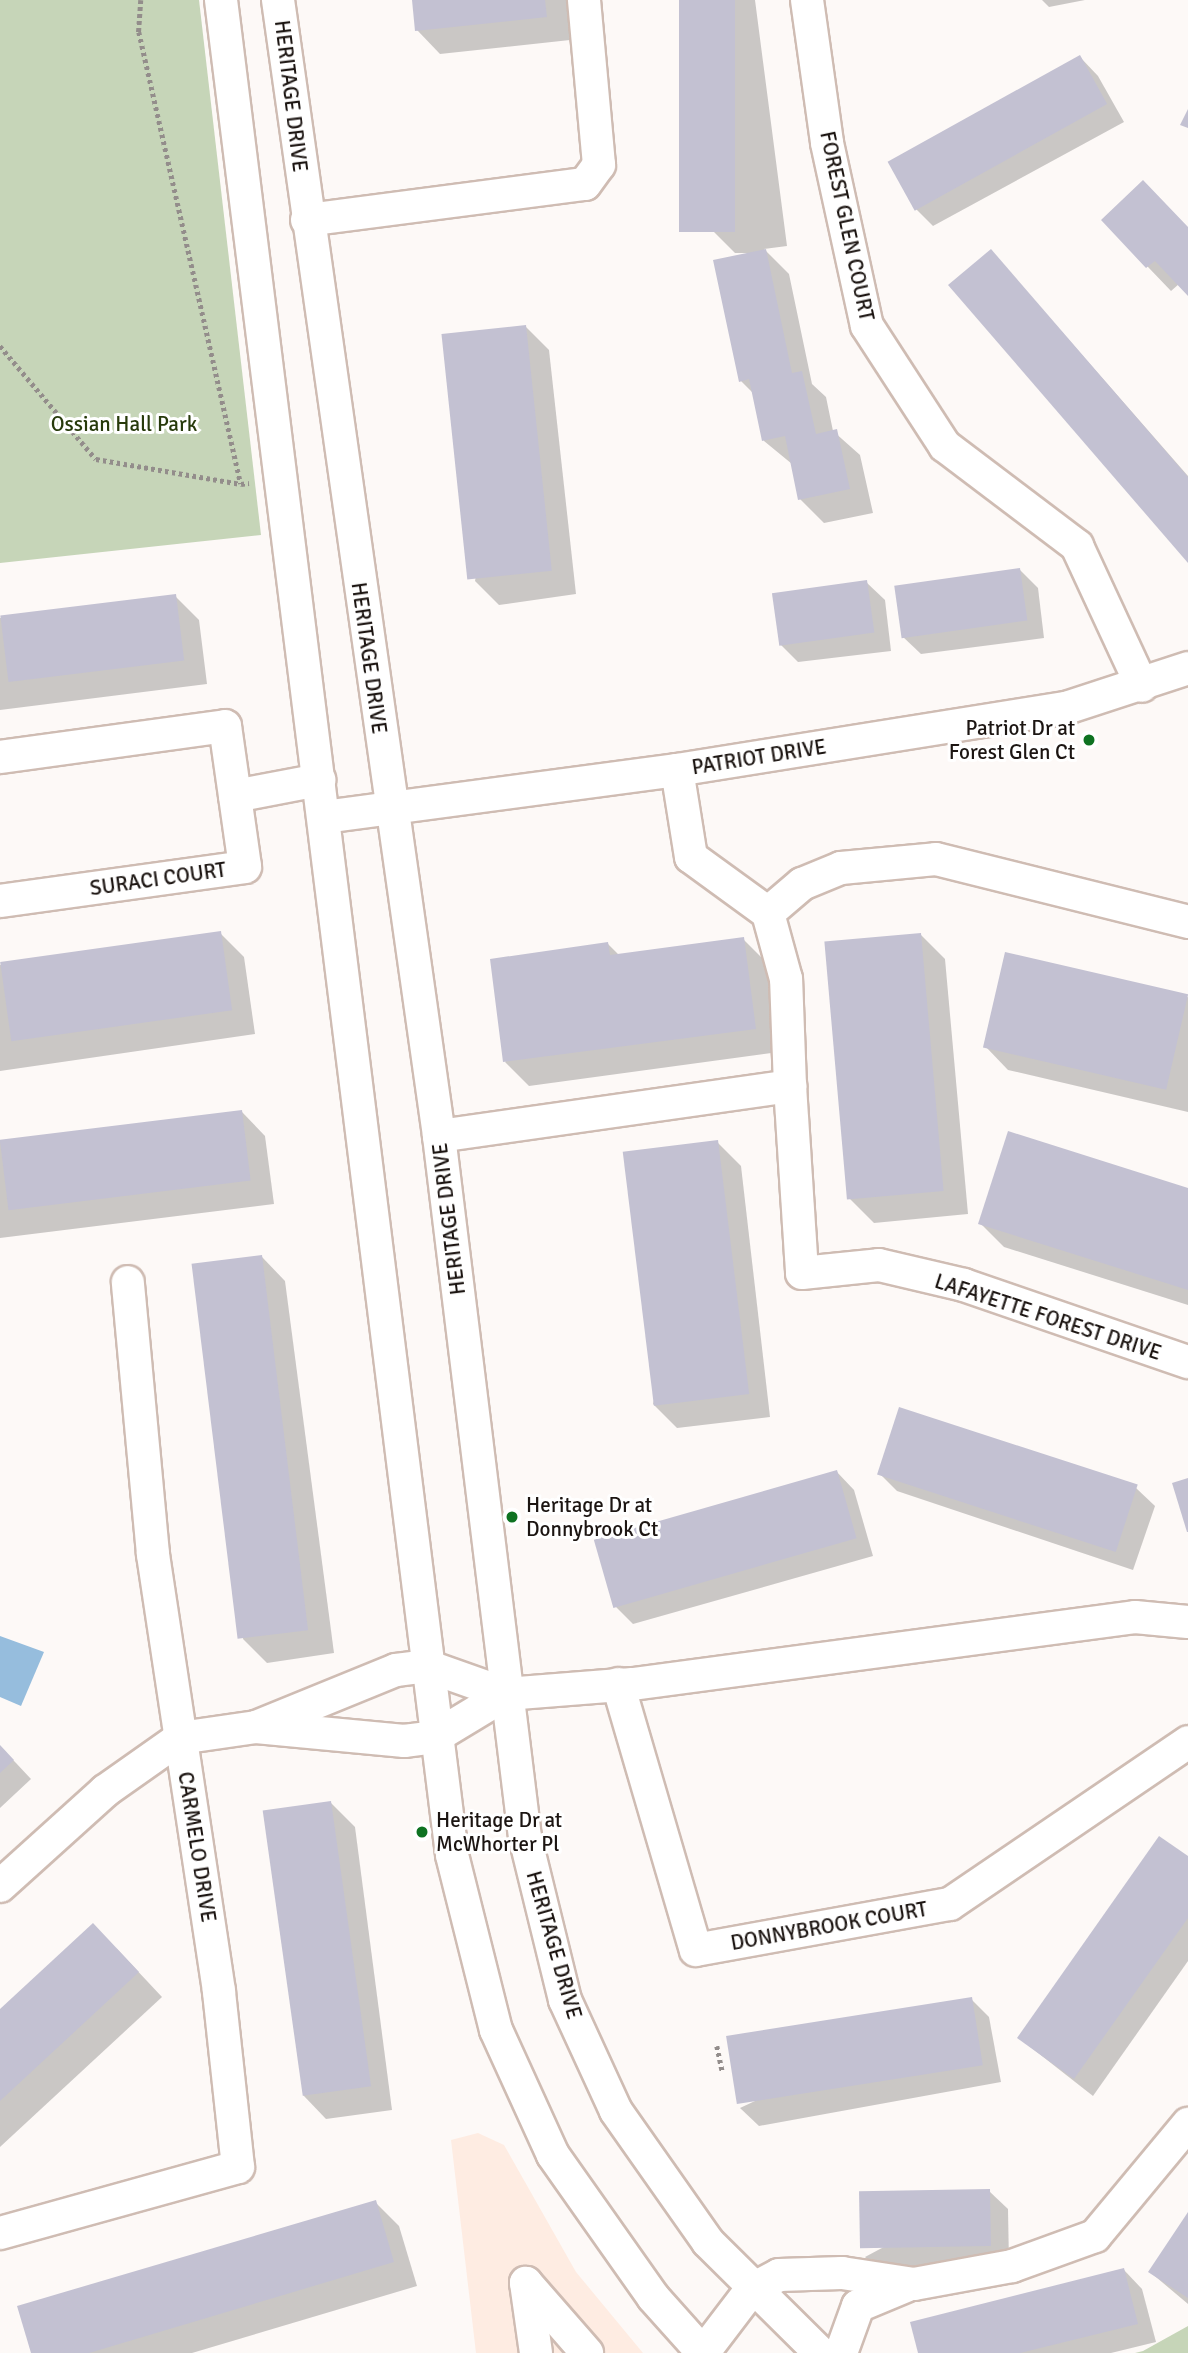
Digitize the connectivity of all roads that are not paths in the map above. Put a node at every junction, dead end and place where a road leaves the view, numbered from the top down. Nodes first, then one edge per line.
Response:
1 (221, 0) edge
2 (278, 0) edge
3 (584, 0) edge
4 (807, 0) edge
5 (307, 220) junction
6 (1188, 668) edge
7 (1142, 686) junction
8 (0, 757) edge
9 (677, 770) junction
10 (319, 780) junction
11 (234, 796) junction
12 (389, 805) junction
13 (324, 817) junction
14 (0, 901) edge
15 (768, 913) junction
16 (1188, 922) edge
17 (790, 1086) junction
18 (439, 1136) junction
19 (128, 1282) dead end
20 (1188, 1362) edge
21 (1188, 1622) edge
22 (427, 1666) junction
23 (618, 1684) junction
24 (506, 1694) junction
25 (256, 1727) junction
26 (435, 1737) junction
27 (180, 1738) junction
28 (1188, 1742) edge
29 (0, 1886) edge
30 (1188, 2124) edge
31 (0, 2233) edge
32 (914, 2284) junction
33 (751, 2290) junction
34 (536, 2353) edge
35 (587, 2353) edge
36 (703, 2353) edge
37 (820, 2353) edge
38 (841, 2353) edge

1 - 10 street
2 - 5 street, HERITAGE DRIVE
3 - 5 street
4 - 7 street, FOREST GLEN COURT
5 - 12 street, HERITAGE DRIVE
6 - 7 street, PATRIOT DRIVE
7 - 9 street, PATRIOT DRIVE
8 - 11 street, SURACI COURT
9 - 12 street, PATRIOT DRIVE
9 - 15 street
10 - 11 street
10 - 13 street
11 - 14 street, SURACI COURT
12 - 13 street, PATRIOT DRIVE
12 - 18 street, HERITAGE DRIVE
13 - 22 street
15 - 16 street
15 - 17 street, LAFAYETTE FOREST DRIVE
17 - 18 street
17 - 20 street, LAFAYETTE FOREST DRIVE
18 - 24 street, HERITAGE DRIVE
19 - 27 street, CARMELO DRIVE
21 - 23 street
22 - 24 street
22 - 25 street
22 - 26 street
23 - 24 street
23 - 28 street, DONNYBROOK COURT
24 - 26 street
24 - 33 street, HERITAGE DRIVE
25 - 26 street
25 - 27 street
26 - 36 street
27 - 29 street
27 - 31 street, CARMELO DRIVE
30 - 32 street
32 - 33 street
32 - 38 street
33 - 36 street
33 - 37 street, HERITAGE DRIVE
34 - 35 street

